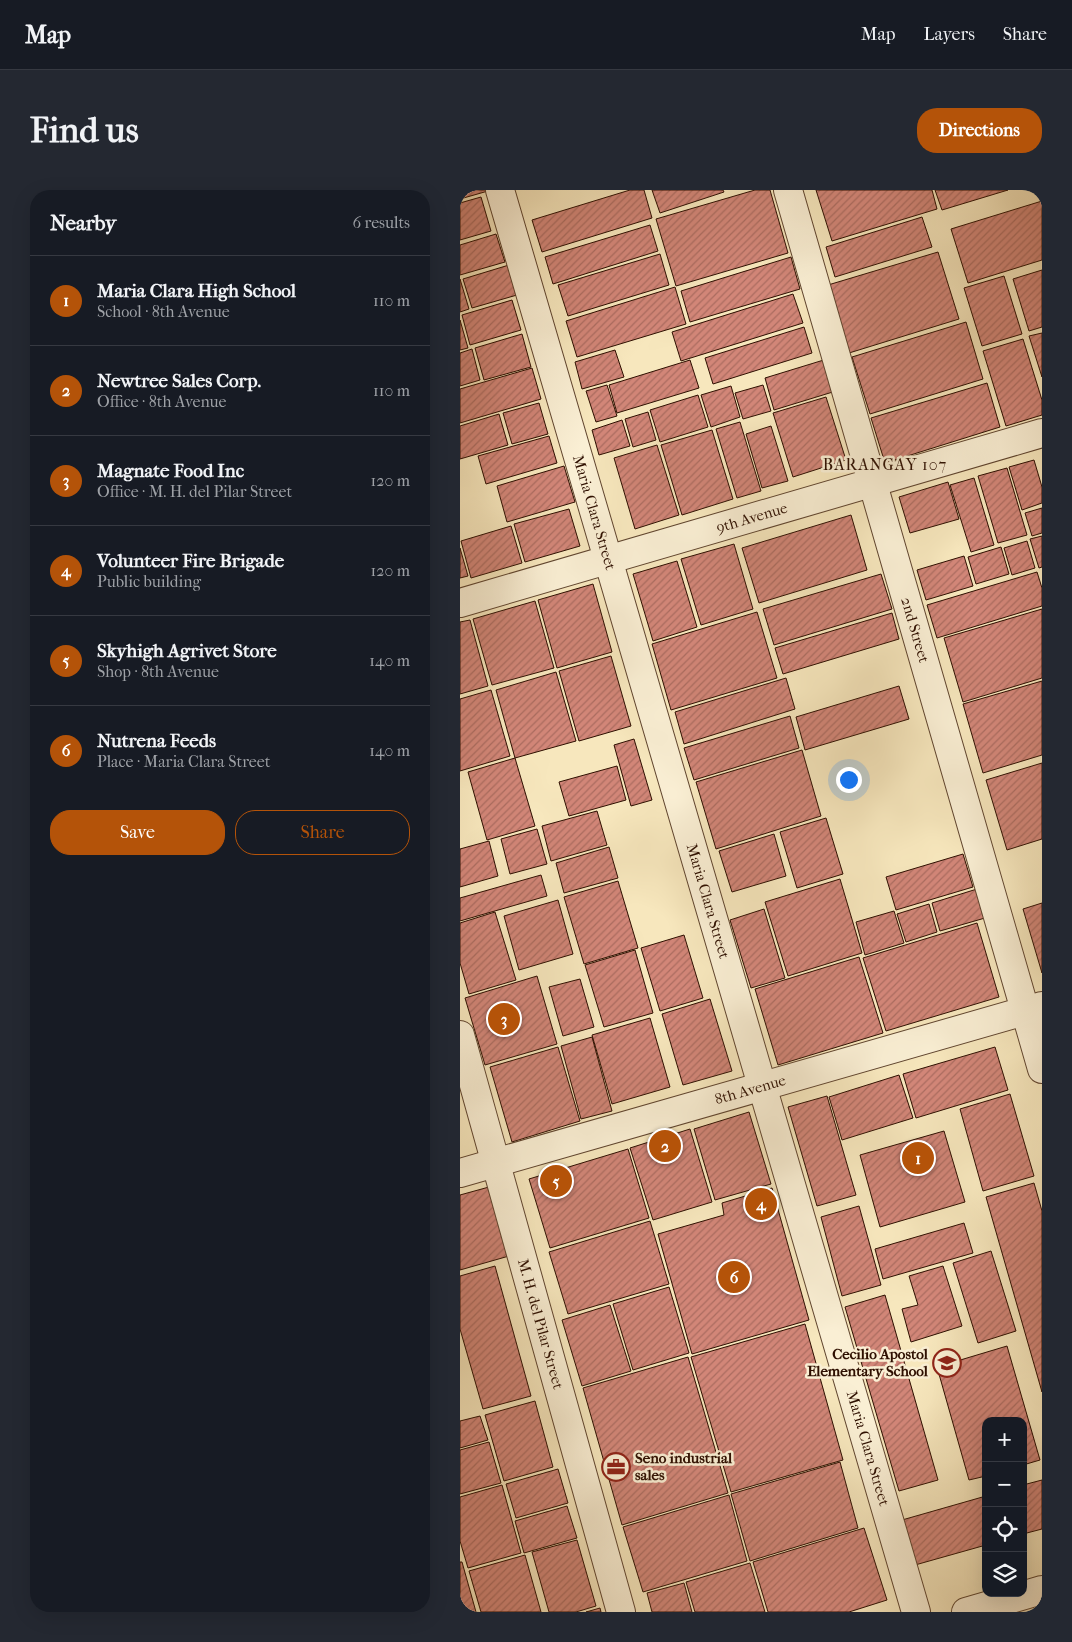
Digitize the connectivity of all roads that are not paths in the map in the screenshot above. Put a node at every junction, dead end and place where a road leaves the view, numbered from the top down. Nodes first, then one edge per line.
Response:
1 (500, 190) edge
2 (788, 190) edge
3 (1042, 433) edge
4 (873, 482) junction
5 (609, 560) junction
6 (460, 603) edge
7 (1033, 1009) edge
8 (460, 1035) edge
9 (1042, 1069) edge
10 (760, 1086) junction
11 (497, 1163) junction
12 (460, 1173) edge
13 (1042, 1590) edge
14 (622, 1612) edge
15 (916, 1612) edge
16 (966, 1612) edge

1 - 5 street, Maria Clara Street
2 - 4 street, 2nd Street
3 - 4 street, 9th Avenue
4 - 5 street, 9th Avenue
4 - 7 street, 2nd Street
5 - 6 street, 9th Avenue
5 - 10 street, Maria Clara Street
7 - 9 street, 2nd Street
7 - 10 street, 8th Avenue
8 - 11 street, M. H. del Pilar Street
10 - 11 street, 8th Avenue
10 - 15 street, Maria Clara Street
11 - 12 street, 8th Avenue
11 - 14 street, M. H. del Pilar Street
13 - 16 street

